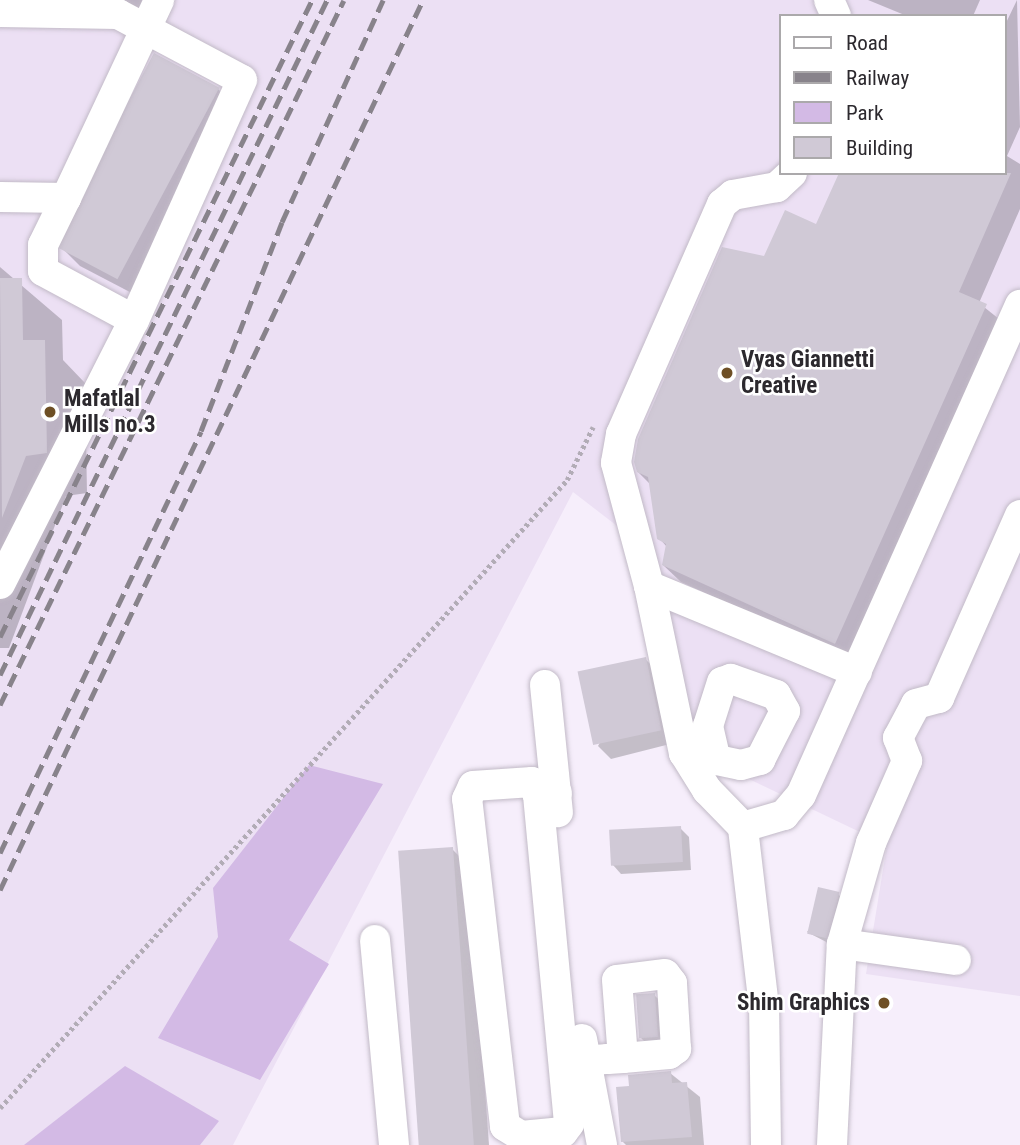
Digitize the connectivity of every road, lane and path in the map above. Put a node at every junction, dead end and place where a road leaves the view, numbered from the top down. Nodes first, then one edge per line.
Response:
1 (159, 0) edge
2 (0, 12) edge
3 (150, 28) junction
4 (790, 175) edge
5 (0, 197) edge
6 (66, 198) junction
7 (1020, 305) edge
8 (134, 320) junction
9 (598, 418) dead end
10 (1020, 515) edge
11 (0, 584) edge
12 (649, 586) junction
13 (857, 672) junction
14 (545, 685) dead end
15 (684, 753) junction
16 (716, 760) dead end
17 (547, 794) junction
18 (743, 827) junction
19 (375, 940) dead end
20 (842, 944) junction
21 (957, 960) dead end
22 (623, 1058) dead end
23 (578, 1072) junction
24 (0, 1108) edge
25 (394, 1145) edge
26 (602, 1145) edge
27 (766, 1145) edge
28 (832, 1145) edge

1 - 3 street
2 - 3 street
3 - 6 street
3 - 8 street
4 - 12 street
5 - 6 street
6 - 8 street
7 - 13 street
8 - 11 street
9 - 24 path
10 - 20 street
12 - 13 street
12 - 15 street
13 - 18 street
14 - 17 street
15 - 16 street
15 - 18 street
17 - 23 street
17 - 23 street
18 - 27 street
19 - 25 street
20 - 21 street
20 - 28 street
22 - 23 street
23 - 26 street

